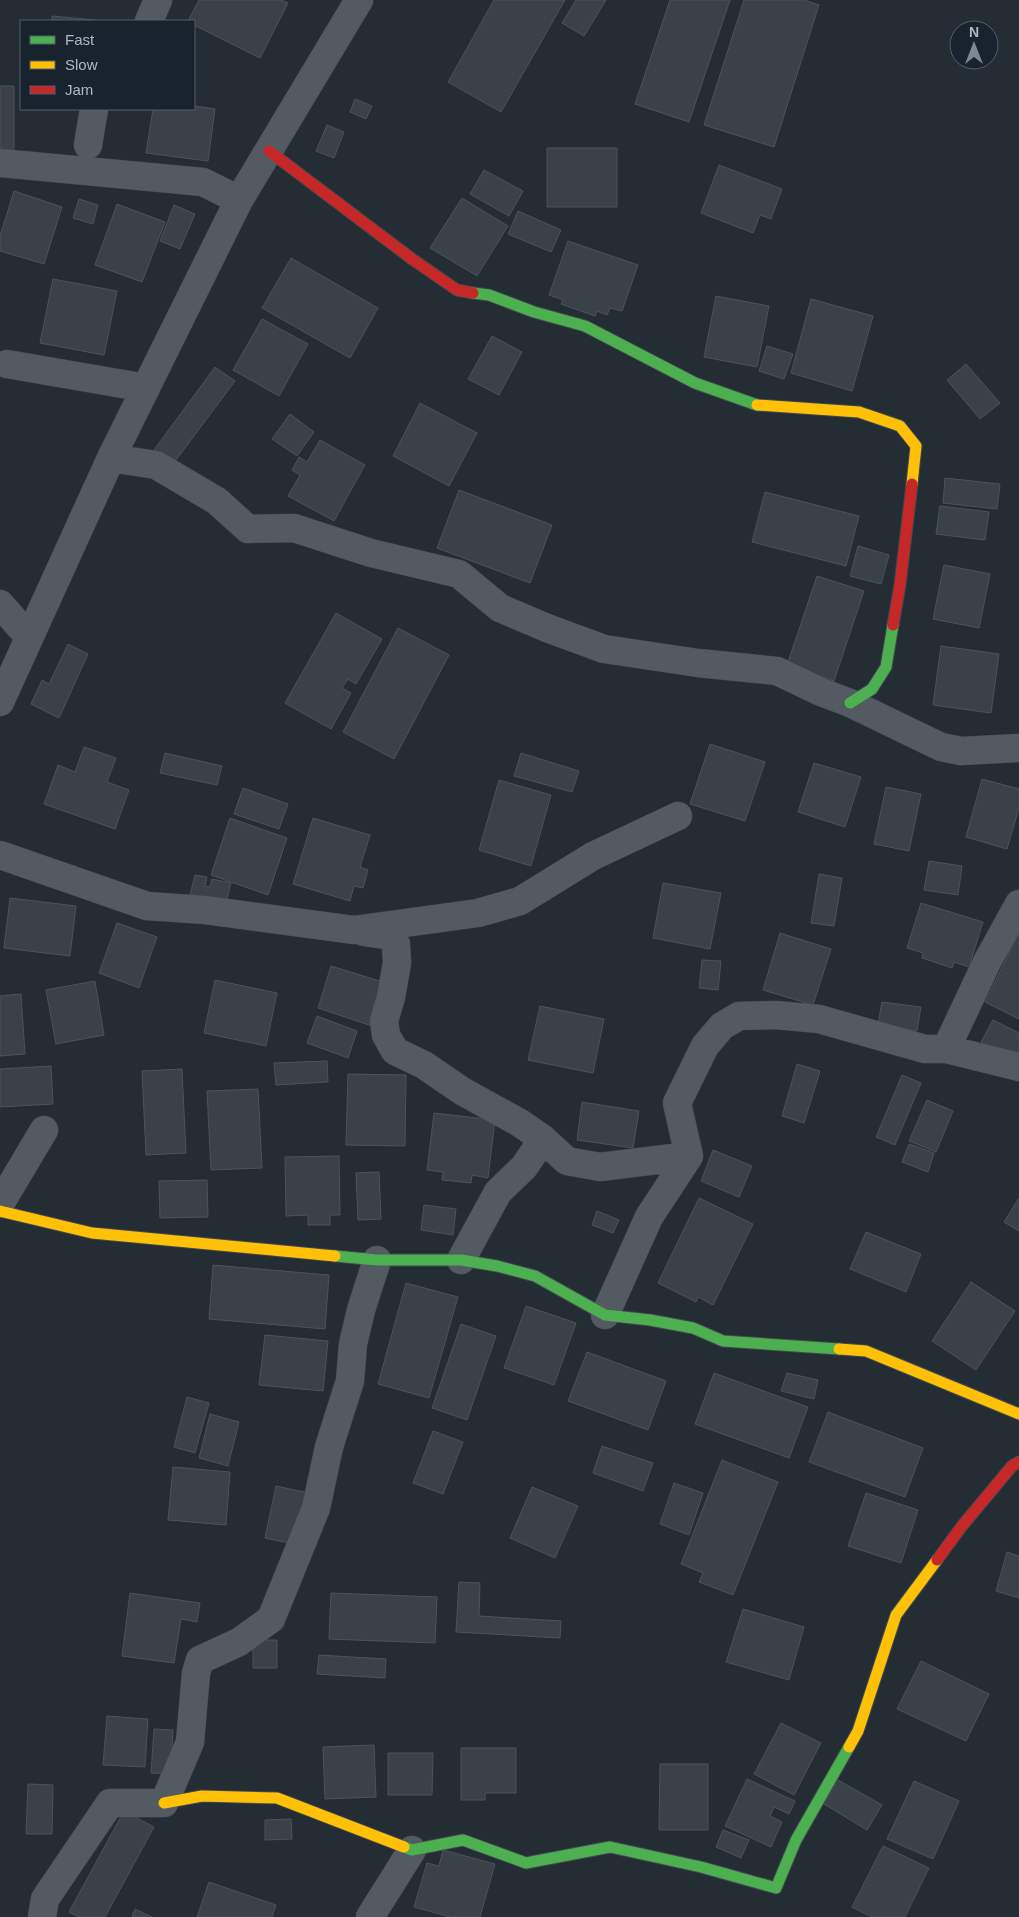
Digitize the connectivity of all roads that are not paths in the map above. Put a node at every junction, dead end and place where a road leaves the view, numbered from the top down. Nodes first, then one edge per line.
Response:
1 (158, 0) edge
2 (358, 0) edge
3 (149, 20) edge
4 (94, 110) edge
5 (88, 145) dead end
6 (269, 151) junction
7 (0, 162) edge
8 (239, 200) junction
9 (7, 364) dead end
10 (146, 388) junction
11 (111, 458) junction
12 (0, 604) edge
13 (29, 637) junction
14 (0, 702) edge
15 (850, 703) junction
16 (1019, 748) edge
17 (678, 816) dead end
18 (0, 855) edge
19 (1019, 904) edge
20 (354, 930) junction
21 (946, 1049) junction
22 (1019, 1067) edge
23 (44, 1130) dead end
24 (543, 1139) junction
25 (689, 1156) junction
26 (0, 1204) edge
27 (0, 1211) edge
28 (377, 1260) junction
29 (460, 1260) junction
30 (605, 1315) junction
31 (1019, 1414) edge
32 (1019, 1462) edge
33 (164, 1803) junction
34 (412, 1850) junction
35 (42, 1917) edge
36 (370, 1917) edge

1 - 3 street
2 - 6 street
4 - 5 street
6 - 8 street
6 - 15 street
7 - 8 street
8 - 10 street
9 - 10 street
10 - 11 street
11 - 13 street
11 - 15 street
12 - 13 street
13 - 14 street
15 - 16 street
17 - 20 street
18 - 20 street
19 - 21 street
20 - 24 street
21 - 22 street
21 - 25 street
23 - 26 street
24 - 25 street
24 - 29 street
25 - 30 street
27 - 28 street
28 - 29 street
28 - 33 street
29 - 30 street
30 - 31 street
32 - 34 street
33 - 34 street
33 - 35 street
34 - 36 street

